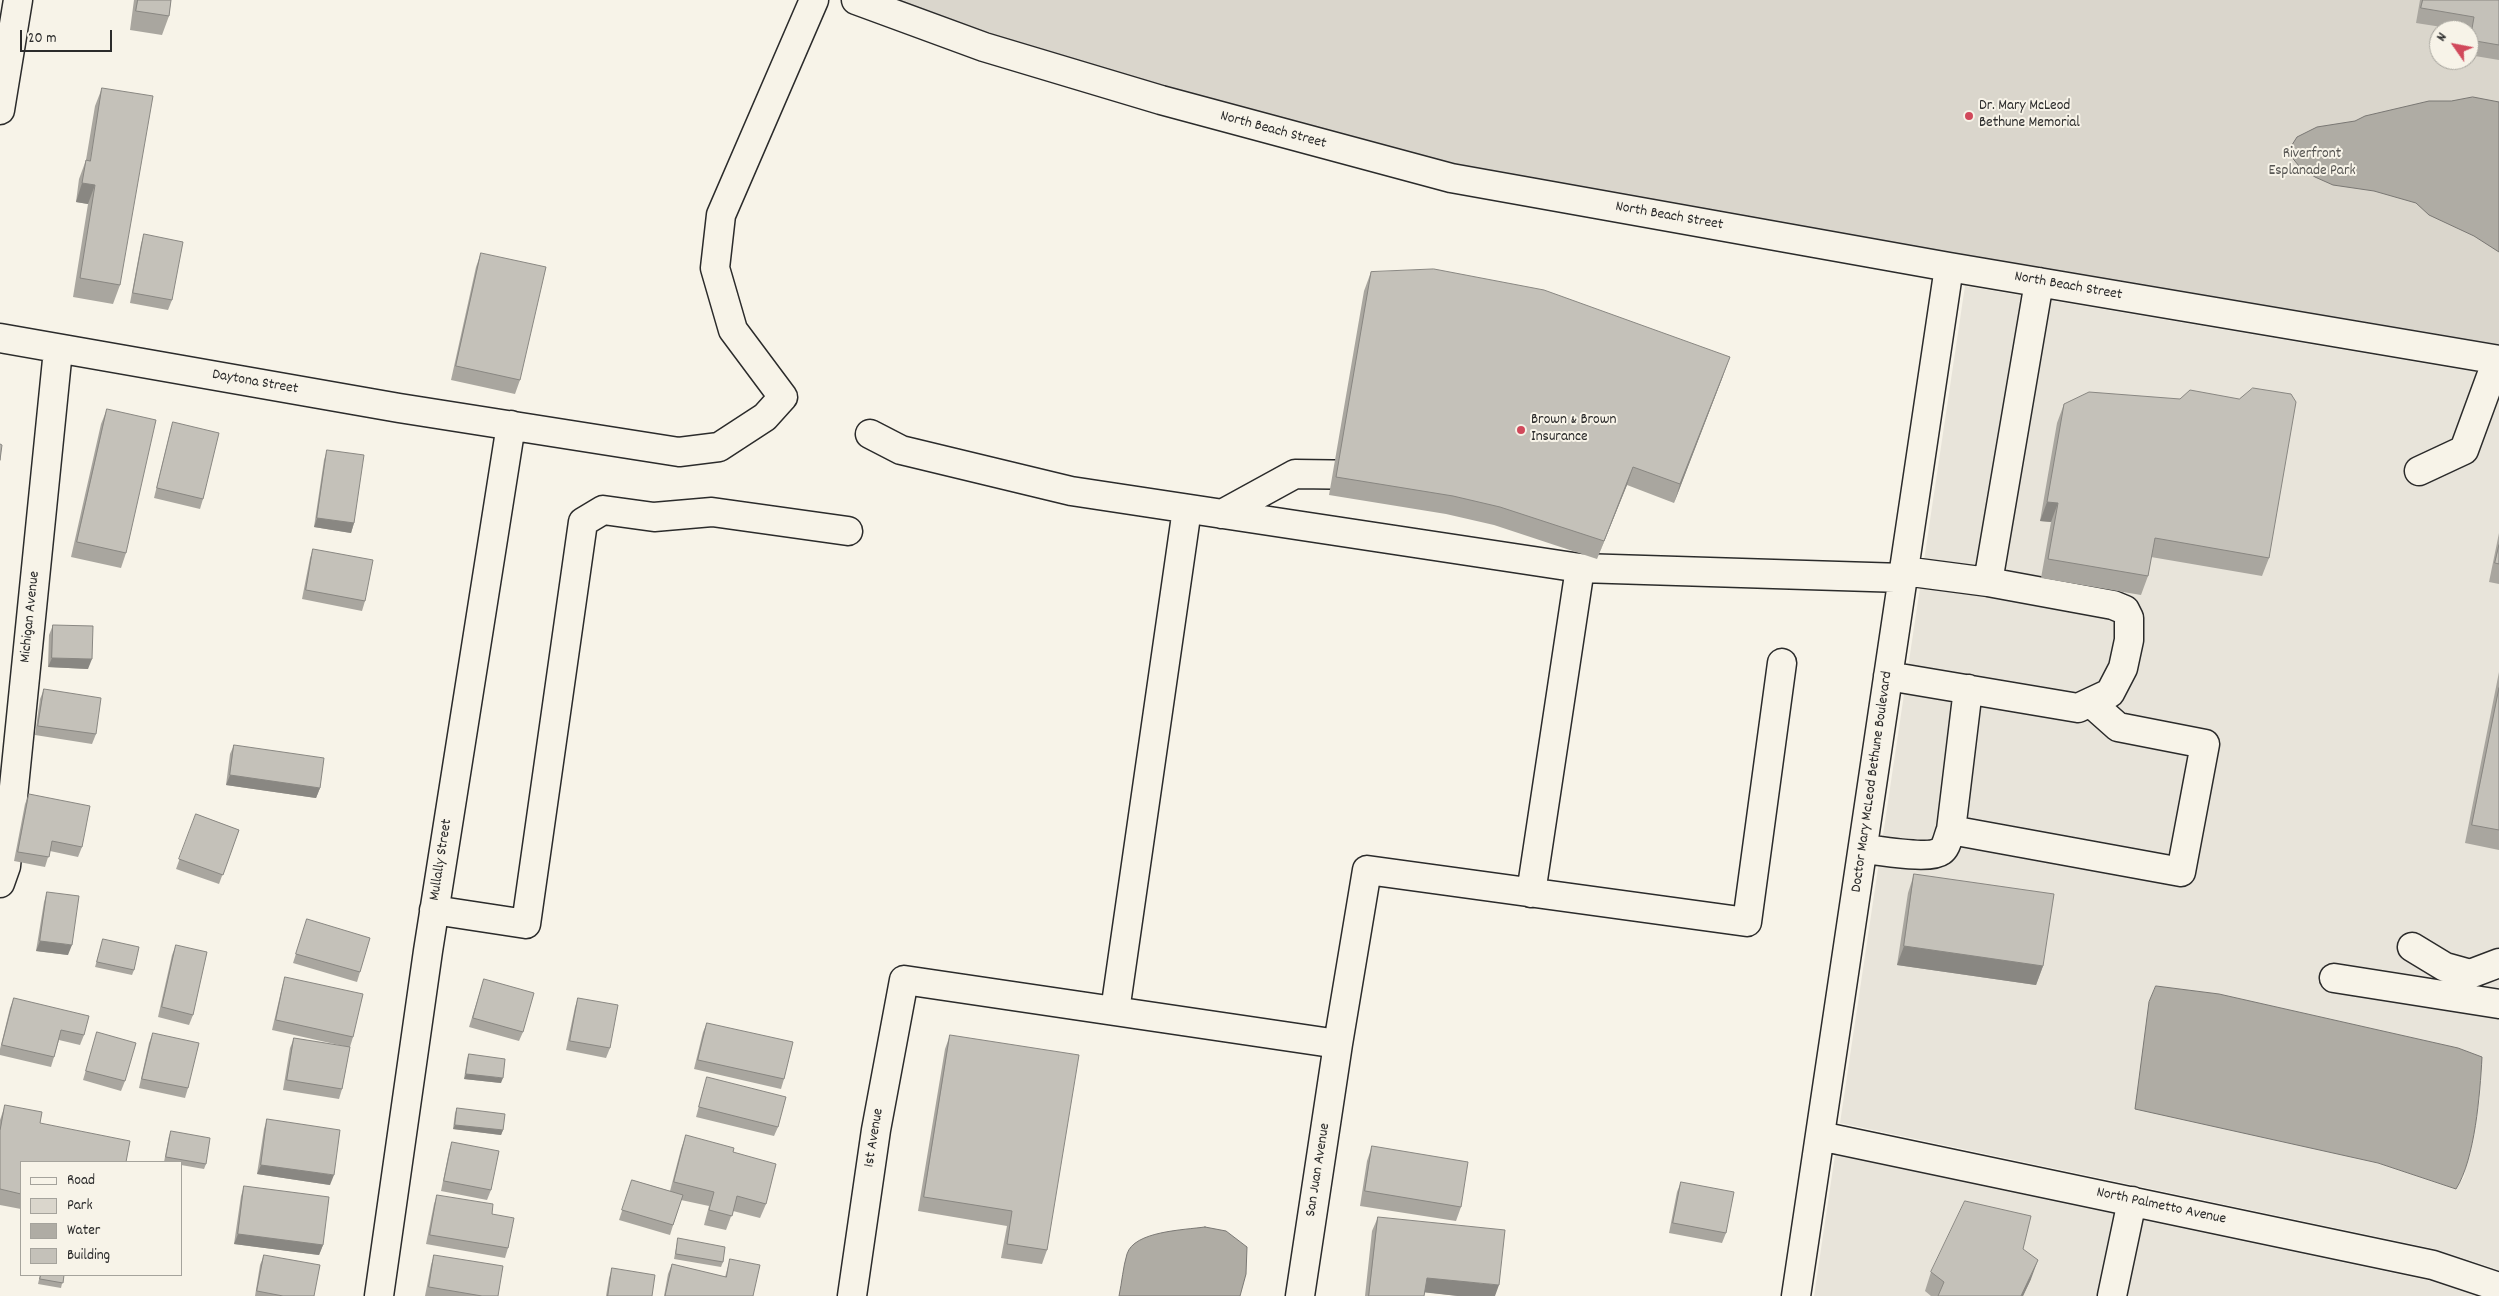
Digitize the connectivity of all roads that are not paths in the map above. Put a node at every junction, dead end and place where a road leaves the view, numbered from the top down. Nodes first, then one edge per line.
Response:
1 (18, 0) edge
2 (814, 0) edge
3 (856, 0) edge
4 (0, 110) edge
5 (1949, 267) junction
6 (2040, 282) junction
7 (0, 338) edge
8 (58, 350) junction
9 (2498, 360) edge
10 (511, 425) junction
11 (870, 434) dead end
12 (2419, 471) dead end
13 (1391, 477) edge
14 (1187, 509) junction
15 (1222, 514) junction
16 (848, 531) dead end
17 (1584, 557) junction
18 (1904, 574) junction
19 (1988, 582) junction
20 (1782, 663) dead end
21 (1888, 676) junction
22 (1968, 689) junction
23 (2101, 698) junction
24 (1950, 830) junction
25 (1863, 849) junction
26 (0, 883) edge
27 (1531, 893) junction
28 (434, 910) junction
29 (2412, 947) dead end
30 (2499, 964) edge
31 (2334, 978) dead end
32 (2499, 1004) edge
33 (1115, 1011) junction
34 (1338, 1044) junction
35 (1820, 1136) junction
36 (2132, 1201) junction
37 (2499, 1287) edge
38 (379, 1296) edge
39 (852, 1296) edge
40 (1300, 1296) edge
41 (1796, 1296) edge
42 (2112, 1296) edge

1 - 4 street
2 - 10 street, Daytona Street
3 - 5 street, North Beach Street
5 - 6 street, North Beach Street
5 - 18 street, Doctor Mary McLeod Bethune Boulevard
6 - 9 street, North Beach Street
6 - 19 street
7 - 8 street, Daytona Street
8 - 10 street, Daytona Street
8 - 26 street, Michigan Avenue
9 - 12 street
10 - 28 street, Mullally Street
11 - 14 street
13 - 15 street
14 - 15 street
14 - 33 street
15 - 17 street
16 - 28 street
17 - 18 street
17 - 27 street
18 - 19 street
18 - 21 street, Doctor Mary McLeod Bethune Boulevard
19 - 23 street
20 - 27 street
21 - 22 street
21 - 25 street, Doctor Mary McLeod Bethune Boulevard
22 - 23 street
22 - 24 street
23 - 24 street
24 - 25 street
25 - 35 street, Doctor Mary McLeod Bethune Boulevard
27 - 34 street, San Juan Avenue
28 - 38 street, Mullally Street
29 - 30 street
31 - 32 street
33 - 34 street
33 - 39 street, 1st Avenue
34 - 40 street, San Juan Avenue
35 - 36 street, North Palmetto Avenue
35 - 41 street, Doctor Mary McLeod Bethune Boulevard
36 - 37 street, North Palmetto Avenue
36 - 42 street

